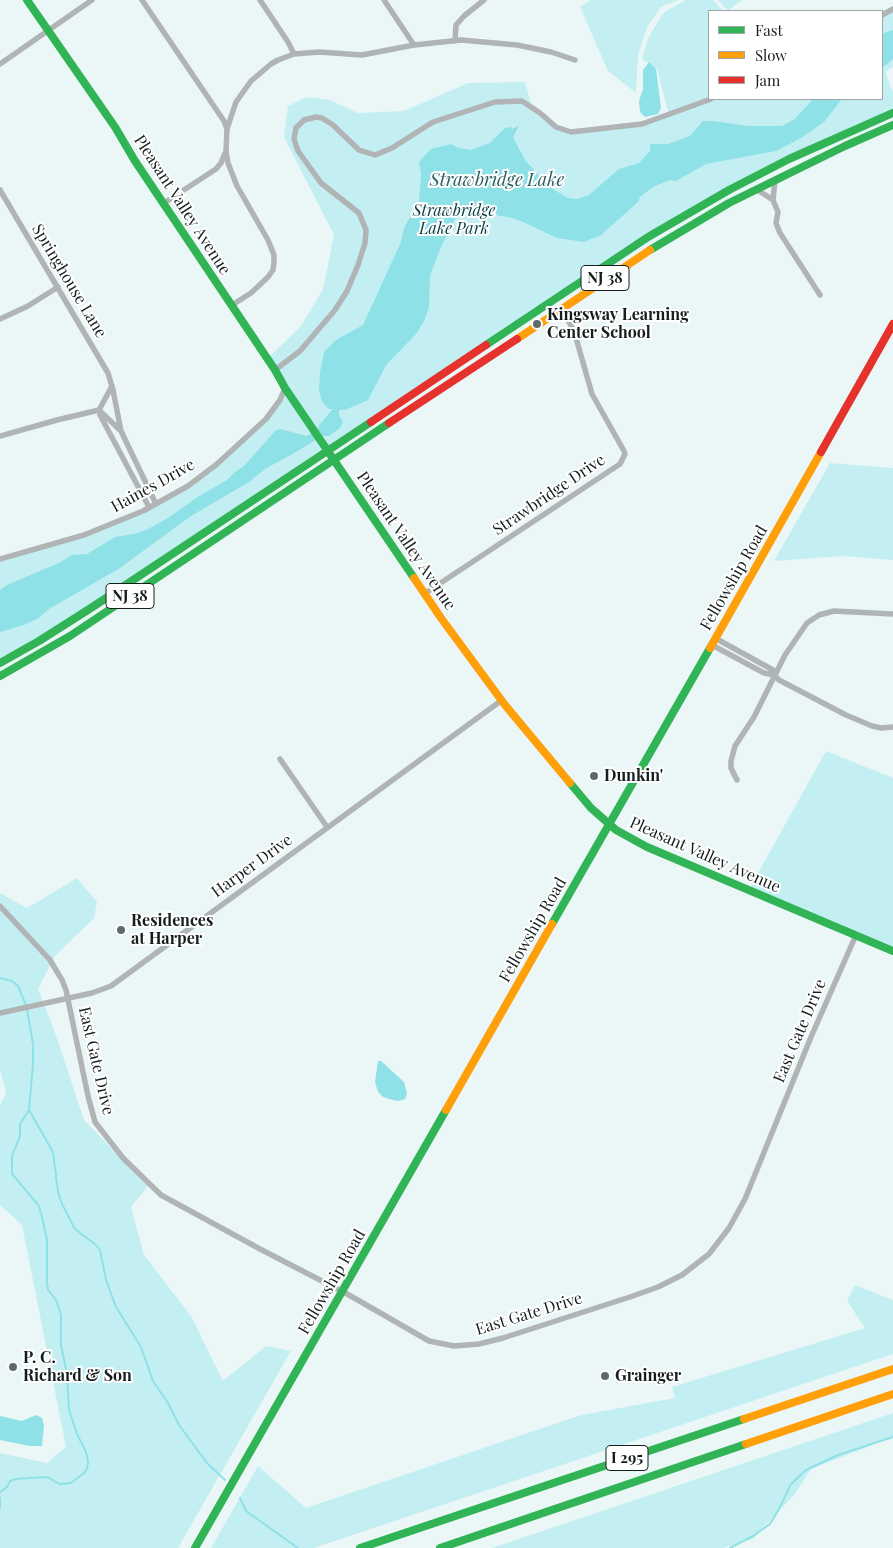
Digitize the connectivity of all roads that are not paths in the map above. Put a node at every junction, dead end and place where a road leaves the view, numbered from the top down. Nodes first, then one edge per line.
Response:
1 (27, 0) edge
2 (92, 0) edge
3 (142, 0) edge
4 (260, 0) edge
5 (384, 0) edge
6 (484, 0) edge
7 (48, 31) junction
8 (455, 41) junction
9 (414, 45) junction
10 (294, 54) junction
11 (575, 60) dead end
12 (0, 64) edge
13 (708, 100) edge
14 (893, 113) edge
15 (893, 125) edge
16 (227, 130) junction
17 (226, 151) junction
18 (776, 179) junction
19 (756, 189) junction
20 (1, 195) edge
21 (773, 200) junction
22 (164, 203) junction
23 (58, 288) junction
24 (820, 295) dead end
25 (232, 305) junction
26 (561, 308) junction
27 (0, 319) edge
28 (893, 324) edge
29 (275, 370) junction
30 (112, 386) junction
31 (285, 388) junction
32 (99, 410) junction
33 (121, 431) junction
34 (0, 436) edge
35 (327, 450) junction
36 (334, 460) junction
37 (156, 504) junction
38 (149, 508) junction
39 (0, 559) edge
40 (424, 594) junction
41 (893, 614) edge
42 (713, 642) junction
43 (0, 662) edge
44 (774, 675) junction
45 (0, 676) edge
46 (502, 700) junction
47 (893, 727) edge
48 (280, 759) dead end
49 (737, 780) dead end
50 (609, 825) junction
51 (327, 827) junction
52 (0, 906) edge
53 (856, 935) junction
54 (893, 951) edge
55 (68, 999) junction
56 (0, 1013) edge
57 (343, 1291) junction
58 (893, 1368) edge
59 (893, 1394) edge
60 (195, 1548) edge
61 (360, 1548) edge
62 (440, 1548) edge

1 - 7 main road, Pleasant Valley Avenue
2 - 7 street
3 - 16 street
4 - 10 street
5 - 9 street
6 - 8 street
7 - 12 street
7 - 22 main road, Pleasant Valley Avenue
8 - 9 street
8 - 11 street
9 - 10 street
10 - 16 street
13 - 29 street
14 - 35 main road, NJ 38
15 - 18 main road, NJ 38
16 - 17 street
17 - 22 street
17 - 25 street
18 - 19 main road, NJ 38
18 - 21 street
19 - 21 street
19 - 26 main road, NJ 38
20 - 23 street, Springhouse Lane
21 - 24 street
22 - 25 main road, Pleasant Valley Avenue
23 - 27 street
23 - 30 street, Springhouse Lane
25 - 29 main road, Pleasant Valley Avenue
26 - 36 main road, NJ 38
26 - 40 street, Strawbridge Drive
28 - 42 main road, Fellowship Road
29 - 31 main road, Pleasant Valley Avenue
30 - 32 street
30 - 33 street, Springhouse Lane
31 - 35 main road, Pleasant Valley Avenue
31 - 37 street, Haines Drive
32 - 33 street, Springhouse Lane
32 - 34 street
32 - 38 street
33 - 37 street, Springhouse Lane
35 - 36 main road, Pleasant Valley Avenue
35 - 43 main road, NJ 38
36 - 40 main road, Pleasant Valley Avenue
36 - 45 main road, NJ 38
37 - 38 street, Haines Drive
38 - 39 street, Haines Drive
40 - 46 main road, Pleasant Valley Avenue
41 - 44 street
42 - 44 street
42 - 50 main road, Fellowship Road
44 - 47 street
44 - 49 street
46 - 50 main road, Pleasant Valley Avenue
46 - 51 street, Harper Drive
48 - 51 street
50 - 53 main road, Pleasant Valley Avenue
50 - 57 main road, Fellowship Road
51 - 55 street, Harper Drive
52 - 55 street, East Gate Drive
53 - 54 main road, Pleasant Valley Avenue
53 - 57 street, East Gate Drive
55 - 56 street, Harper Drive
55 - 57 street, East Gate Drive
57 - 60 main road, Fellowship Road
58 - 61 main road, I 295
59 - 62 main road, I 295

